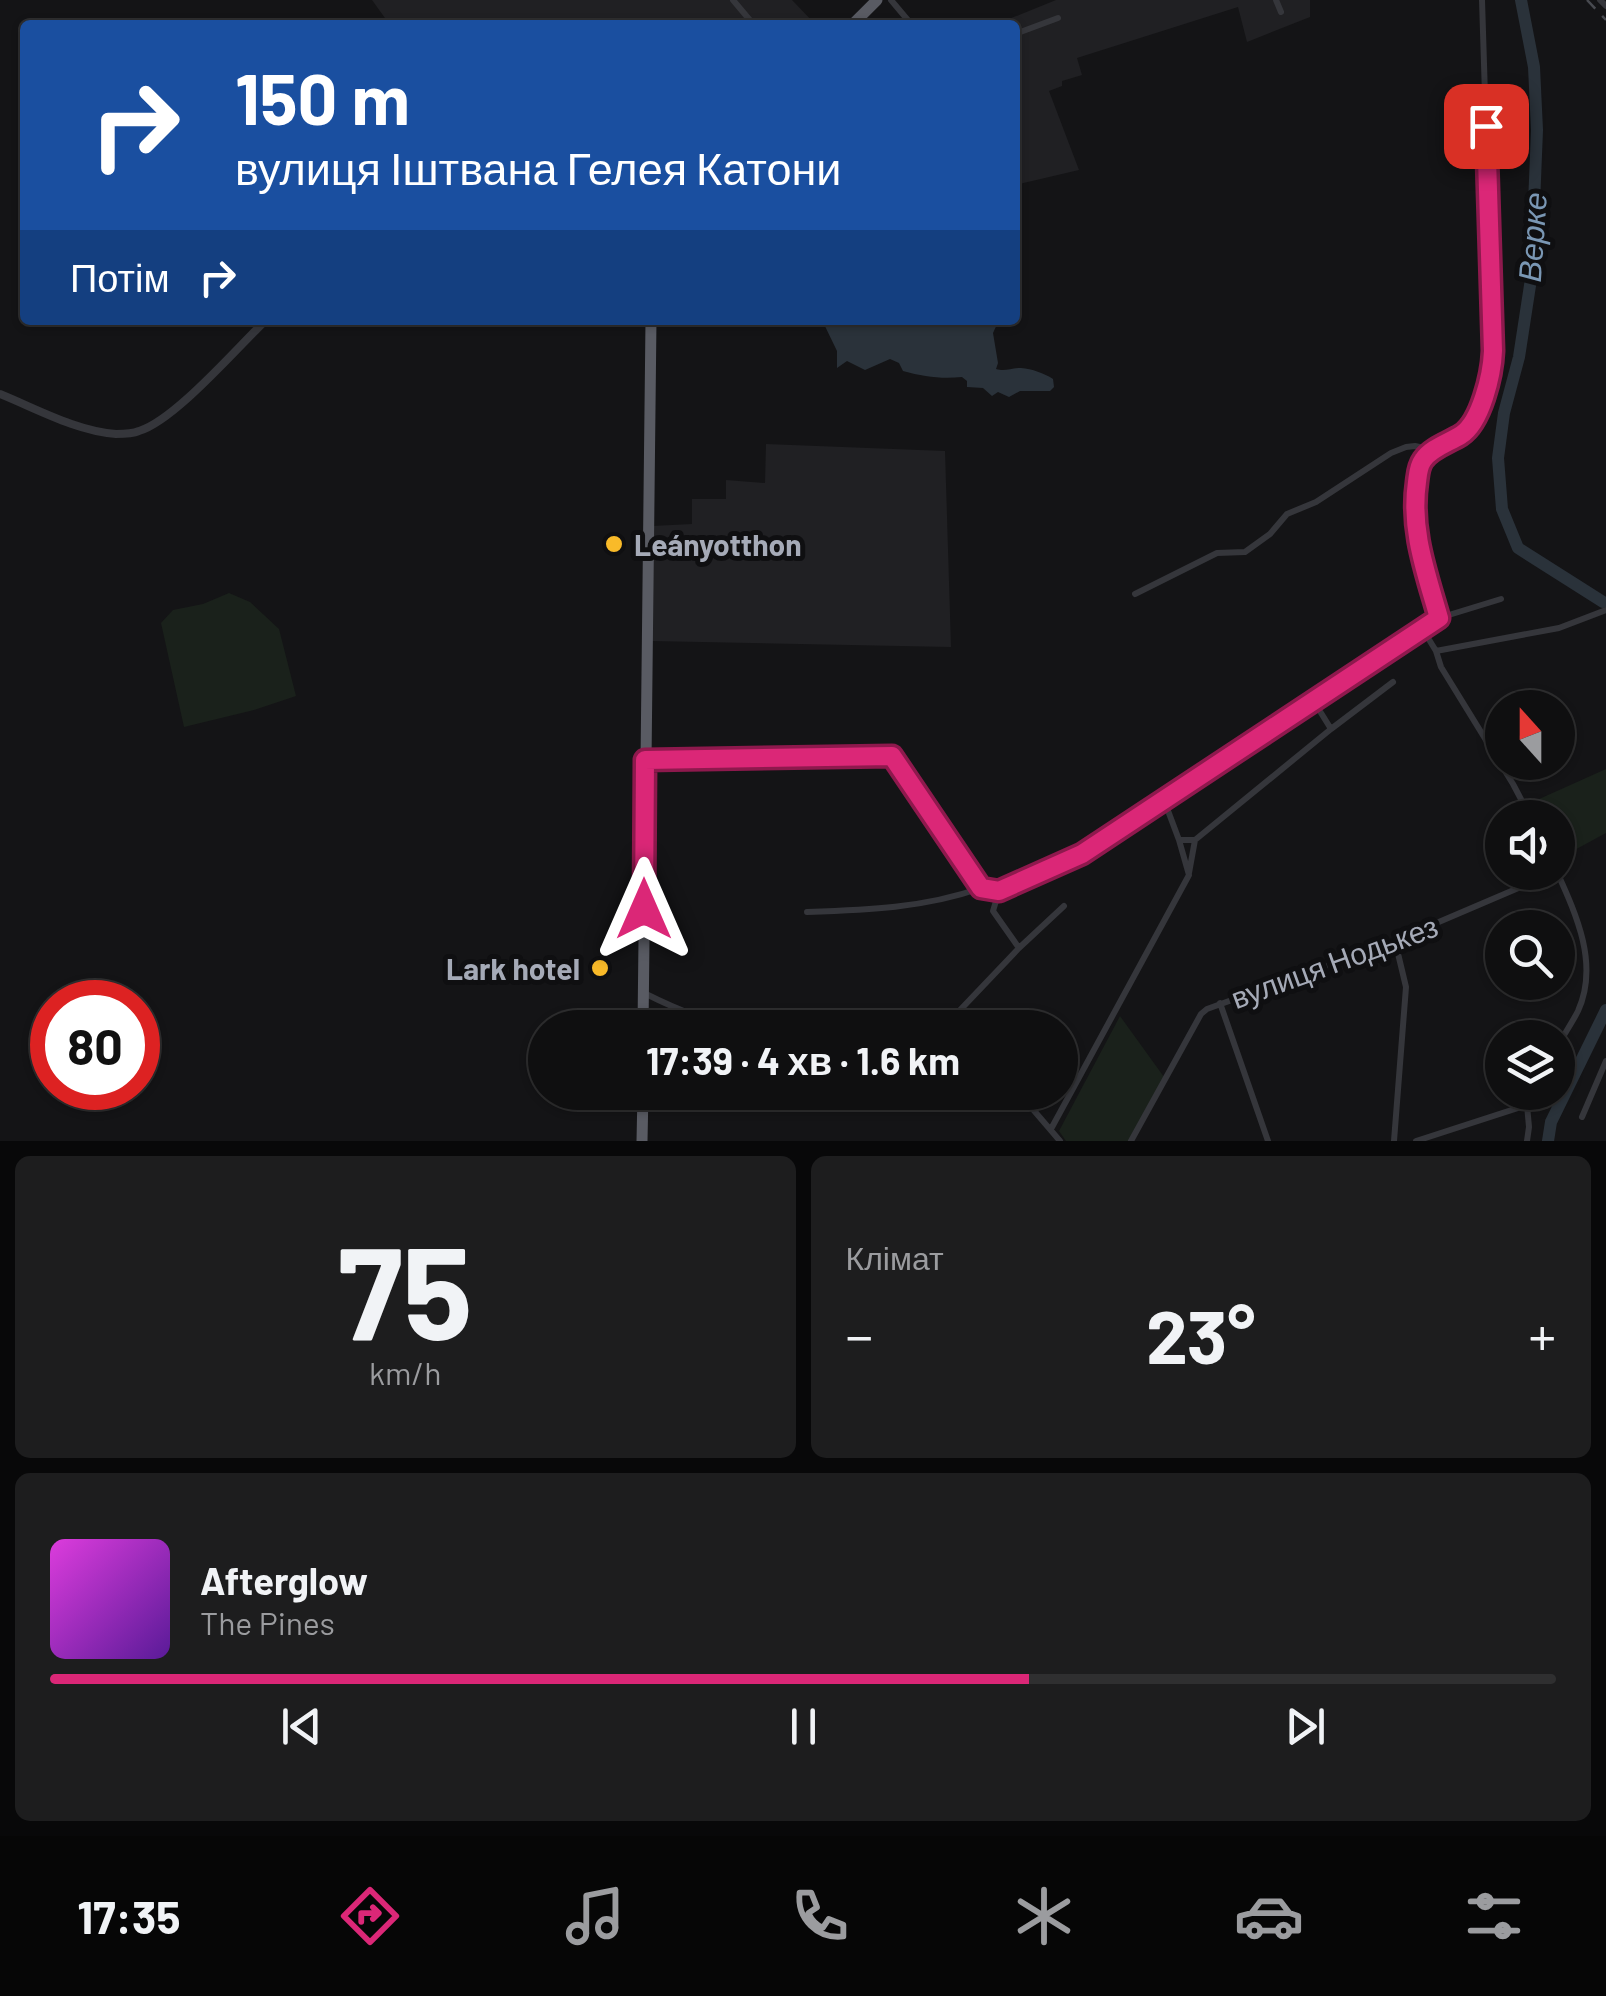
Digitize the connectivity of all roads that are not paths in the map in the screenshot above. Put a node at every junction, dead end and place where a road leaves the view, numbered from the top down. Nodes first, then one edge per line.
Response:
1 (734, 0) edge
2 (876, 0) edge
3 (890, 0) edge
4 (1276, 0) edge
5 (1482, 0) edge
6 (1600, 0) edge
7 (1606, 6) edge
8 (1281, 12) dead end
9 (1058, 18) dead end
10 (750, 20) edge
11 (857, 20) edge
12 (908, 20) edge
13 (1020, 32) edge
14 (261, 325) edge
15 (651, 325) edge
16 (0, 394) edge
17 (1434, 450) junction
18 (1135, 594) dead end
19 (1500, 600) dead end
20 (1606, 610) edge
21 (1439, 618) junction
22 (1418, 631) junction
23 (1436, 651) junction
24 (1393, 682) dead end
25 (1313, 700) junction
26 (1331, 729) junction
27 (645, 760) junction
28 (1164, 800) junction
29 (1520, 800) edge
30 (1179, 840) junction
31 (1195, 840) junction
32 (1189, 875) junction
33 (981, 888) junction
34 (1514, 890) edge
35 (1564, 890) edge
36 (999, 891) junction
37 (1064, 906) dead end
38 (807, 912) dead end
39 (1396, 940) junction
40 (1019, 948) junction
41 (644, 993) junction
42 (1220, 1003) junction
43 (644, 1010) edge
44 (678, 1010) edge
45 (960, 1010) edge
46 (1572, 1020) edge
47 (1606, 1061) edge
48 (642, 1110) edge
49 (1035, 1110) edge
50 (1514, 1110) edge
51 (1527, 1110) edge
52 (1582, 1117) dead end
53 (1052, 1129) junction
54 (642, 1141) edge
55 (1060, 1141) edge
56 (1132, 1141) edge
57 (1268, 1141) edge
58 (1394, 1141) edge
59 (1416, 1141) edge
60 (1526, 1141) edge

1 - 10 street
2 - 11 highway
3 - 12 street
4 - 8 street
5 - 17 street
6 - 7 street
9 - 13 street
14 - 16 street
15 - 27 highway
17 - 18 street
17 - 21 street
19 - 21 street
20 - 23 street
21 - 22 street
22 - 23 street
22 - 25 street
23 - 29 street
24 - 26 street
25 - 26 street
25 - 28 street
26 - 31 street
27 - 33 street
27 - 41 highway
28 - 30 street
28 - 36 street
30 - 31 street
30 - 32 street
31 - 32 street
32 - 53 street
33 - 36 street
33 - 38 street
34 - 39 street, вулиця Нодькез
35 - 46 street
36 - 40 street
37 - 40 street
39 - 42 street, вулиця Нодькез
39 - 58 street
40 - 45 street
41 - 43 highway
41 - 44 street
42 - 56 street, вулиця Нодькез
42 - 57 street
47 - 52 street
48 - 54 highway
49 - 53 street
50 - 59 street
51 - 60 street
53 - 55 street

